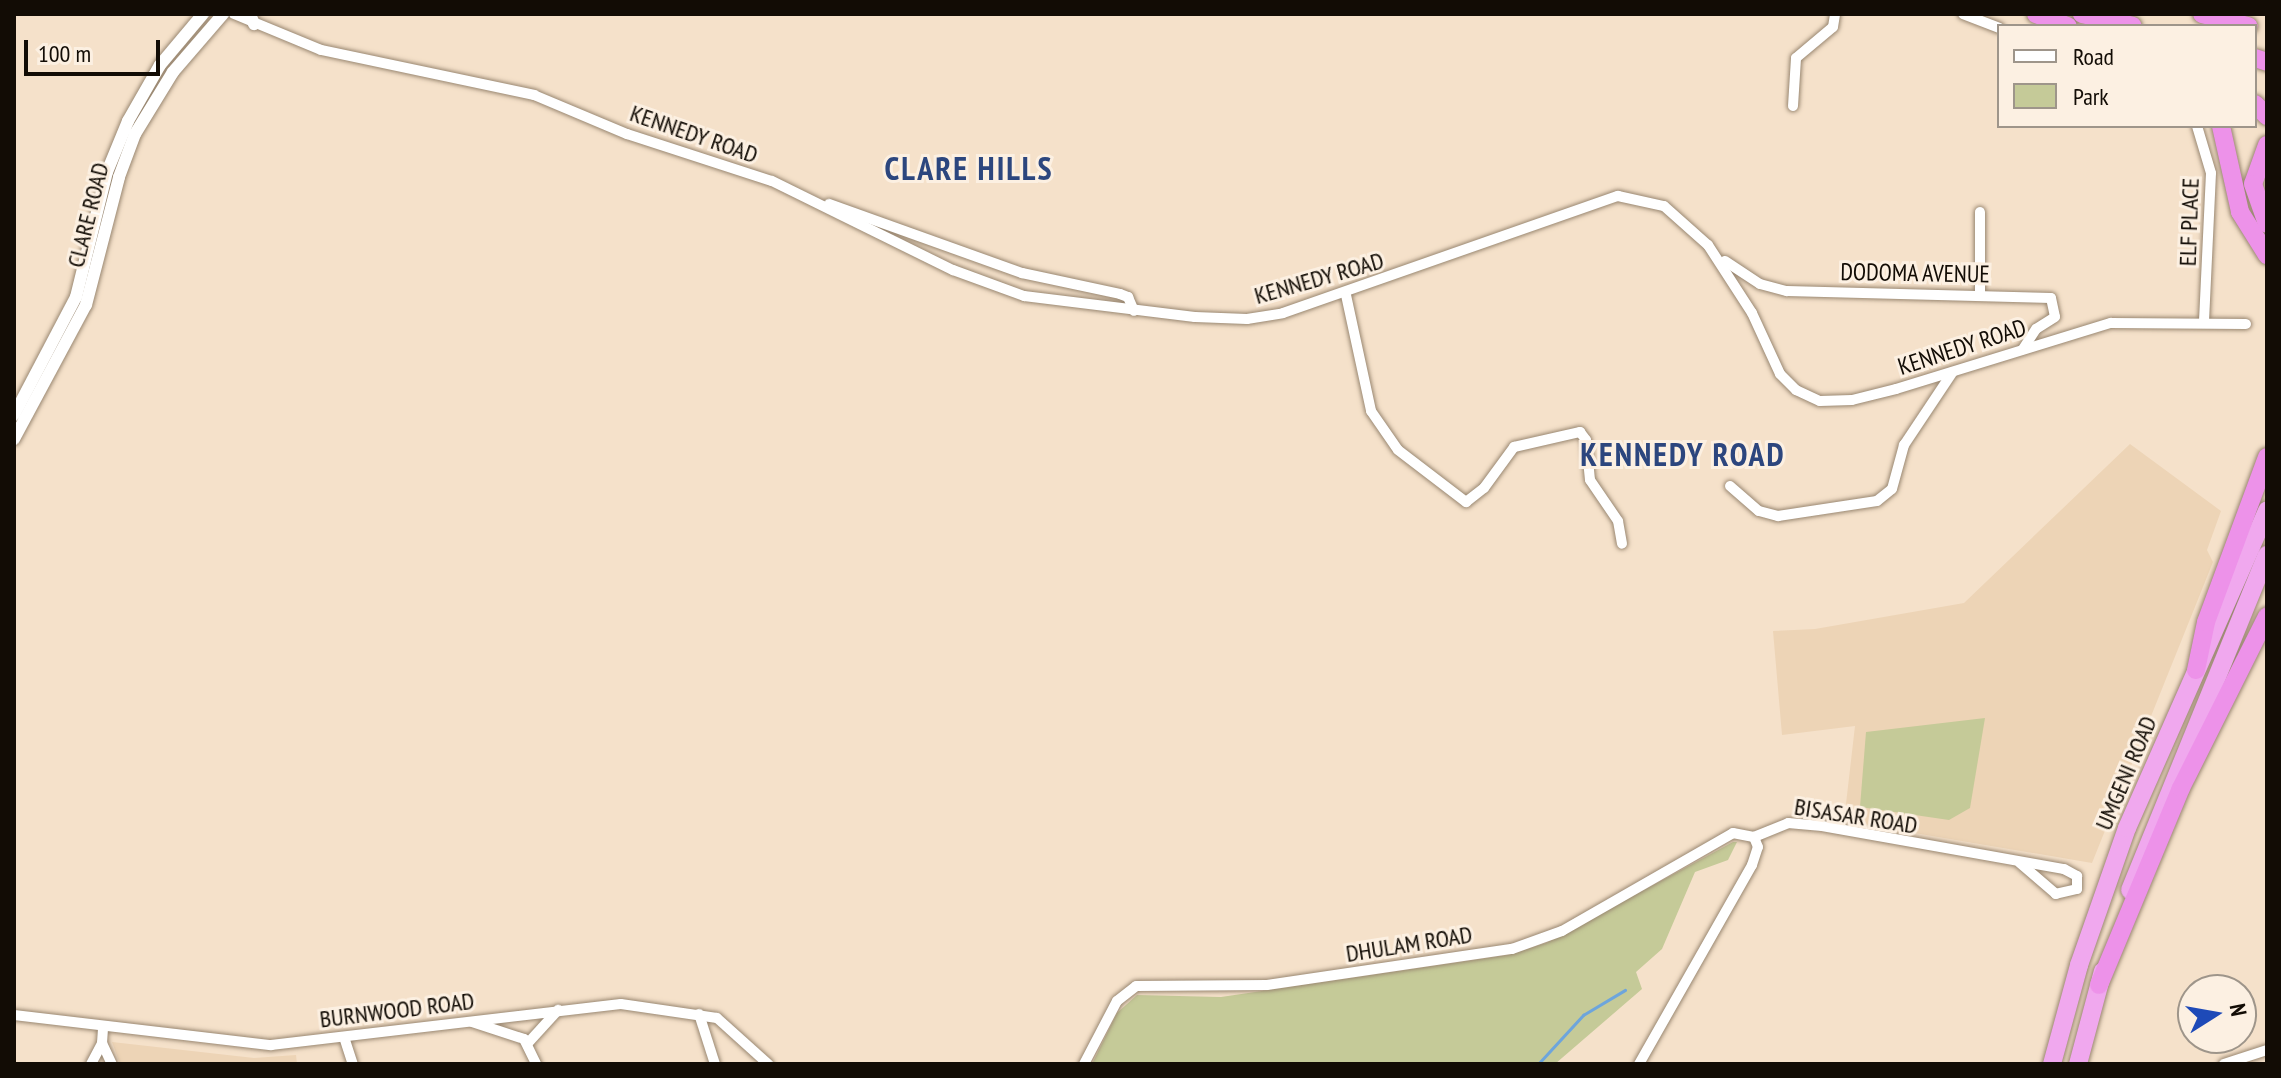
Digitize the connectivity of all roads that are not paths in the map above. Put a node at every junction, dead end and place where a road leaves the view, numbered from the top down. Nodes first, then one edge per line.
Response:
1 (203, 14) edge
2 (223, 14) edge
3 (234, 14) edge
4 (1835, 14) edge
5 (1963, 14) edge
6 (2082, 14) edge
7 (2202, 14) edge
8 (252, 19) edge
9 (2124, 24) edge
10 (2240, 24) edge
11 (1997, 27) edge
12 (1793, 106) dead end
13 (2198, 128) edge
14 (2221, 128) edge
15 (2267, 145) edge
16 (822, 204) junction
17 (1980, 212) dead end
18 (2267, 224) edge
19 (2267, 255) edge
20 (1720, 258) junction
21 (1980, 294) junction
22 (1346, 295) junction
23 (1134, 311) junction
24 (2204, 321) junction
25 (2246, 324) dead end
26 (2023, 349) junction
27 (1952, 373) junction
28 (18, 414) edge
29 (14, 439) edge
30 (2267, 457) edge
31 (1730, 486) dead end
32 (2267, 510) edge
33 (1622, 544) dead end
34 (2267, 555) edge
35 (2267, 616) edge
36 (2196, 670) junction
37 (1754, 837) junction
38 (2020, 863) junction
39 (2099, 985) junction
40 (558, 1010) junction
41 (699, 1014) junction
42 (14, 1015) edge
43 (471, 1021) junction
44 (103, 1027) junction
45 (344, 1037) junction
46 (102, 1043) junction
47 (528, 1043) junction
48 (2267, 1050) edge
49 (91, 1064) edge
50 (112, 1064) edge
51 (353, 1064) edge
52 (536, 1064) edge
53 (715, 1064) edge
54 (768, 1064) edge
55 (1084, 1064) edge
56 (1639, 1064) edge
57 (2052, 1064) edge
58 (2078, 1064) edge
59 (2224, 1064) edge

1 - 28 street, CLARE ROAD
2 - 28 street, CLARE ROAD
3 - 8 street, KENNEDY ROAD
4 - 12 street
5 - 11 street
6 - 9 highway
7 - 10 highway
8 - 16 street, KENNEDY ROAD
13 - 24 street, ELF PLACE
14 - 19 highway
15 - 18 highway
16 - 23 street, KENNEDY ROAD
16 - 23 street
17 - 21 street
20 - 21 street, DODOMA AVENUE
20 - 22 street, KENNEDY ROAD
20 - 27 street, KENNEDY ROAD
21 - 26 street, DODOMA AVENUE
22 - 23 street, KENNEDY ROAD
22 - 33 street
24 - 25 street, KENNEDY ROAD
24 - 26 street, KENNEDY ROAD
26 - 27 street, KENNEDY ROAD
27 - 31 street
28 - 29 street, CLARE ROAD
30 - 36 highway
32 - 36 highway, UMGENI ROAD
34 - 39 highway, UMGENI ROAD
35 - 39 highway
36 - 57 highway, UMGENI ROAD
37 - 38 street, BISASAR ROAD
37 - 55 street, DHULAM ROAD
37 - 56 street
38 - 38 street, BISASAR ROAD
39 - 58 highway, UMGENI ROAD
40 - 41 street, BURNWOOD ROAD
40 - 43 street, BURNWOOD ROAD
40 - 47 street
41 - 53 street
41 - 54 street, BURNWOOD ROAD
42 - 44 street, BURNWOOD ROAD
43 - 45 street, BURNWOOD ROAD
43 - 47 street
44 - 45 street, BURNWOOD ROAD
44 - 46 street
45 - 51 street
46 - 49 street
46 - 50 street
47 - 52 street
48 - 59 street

